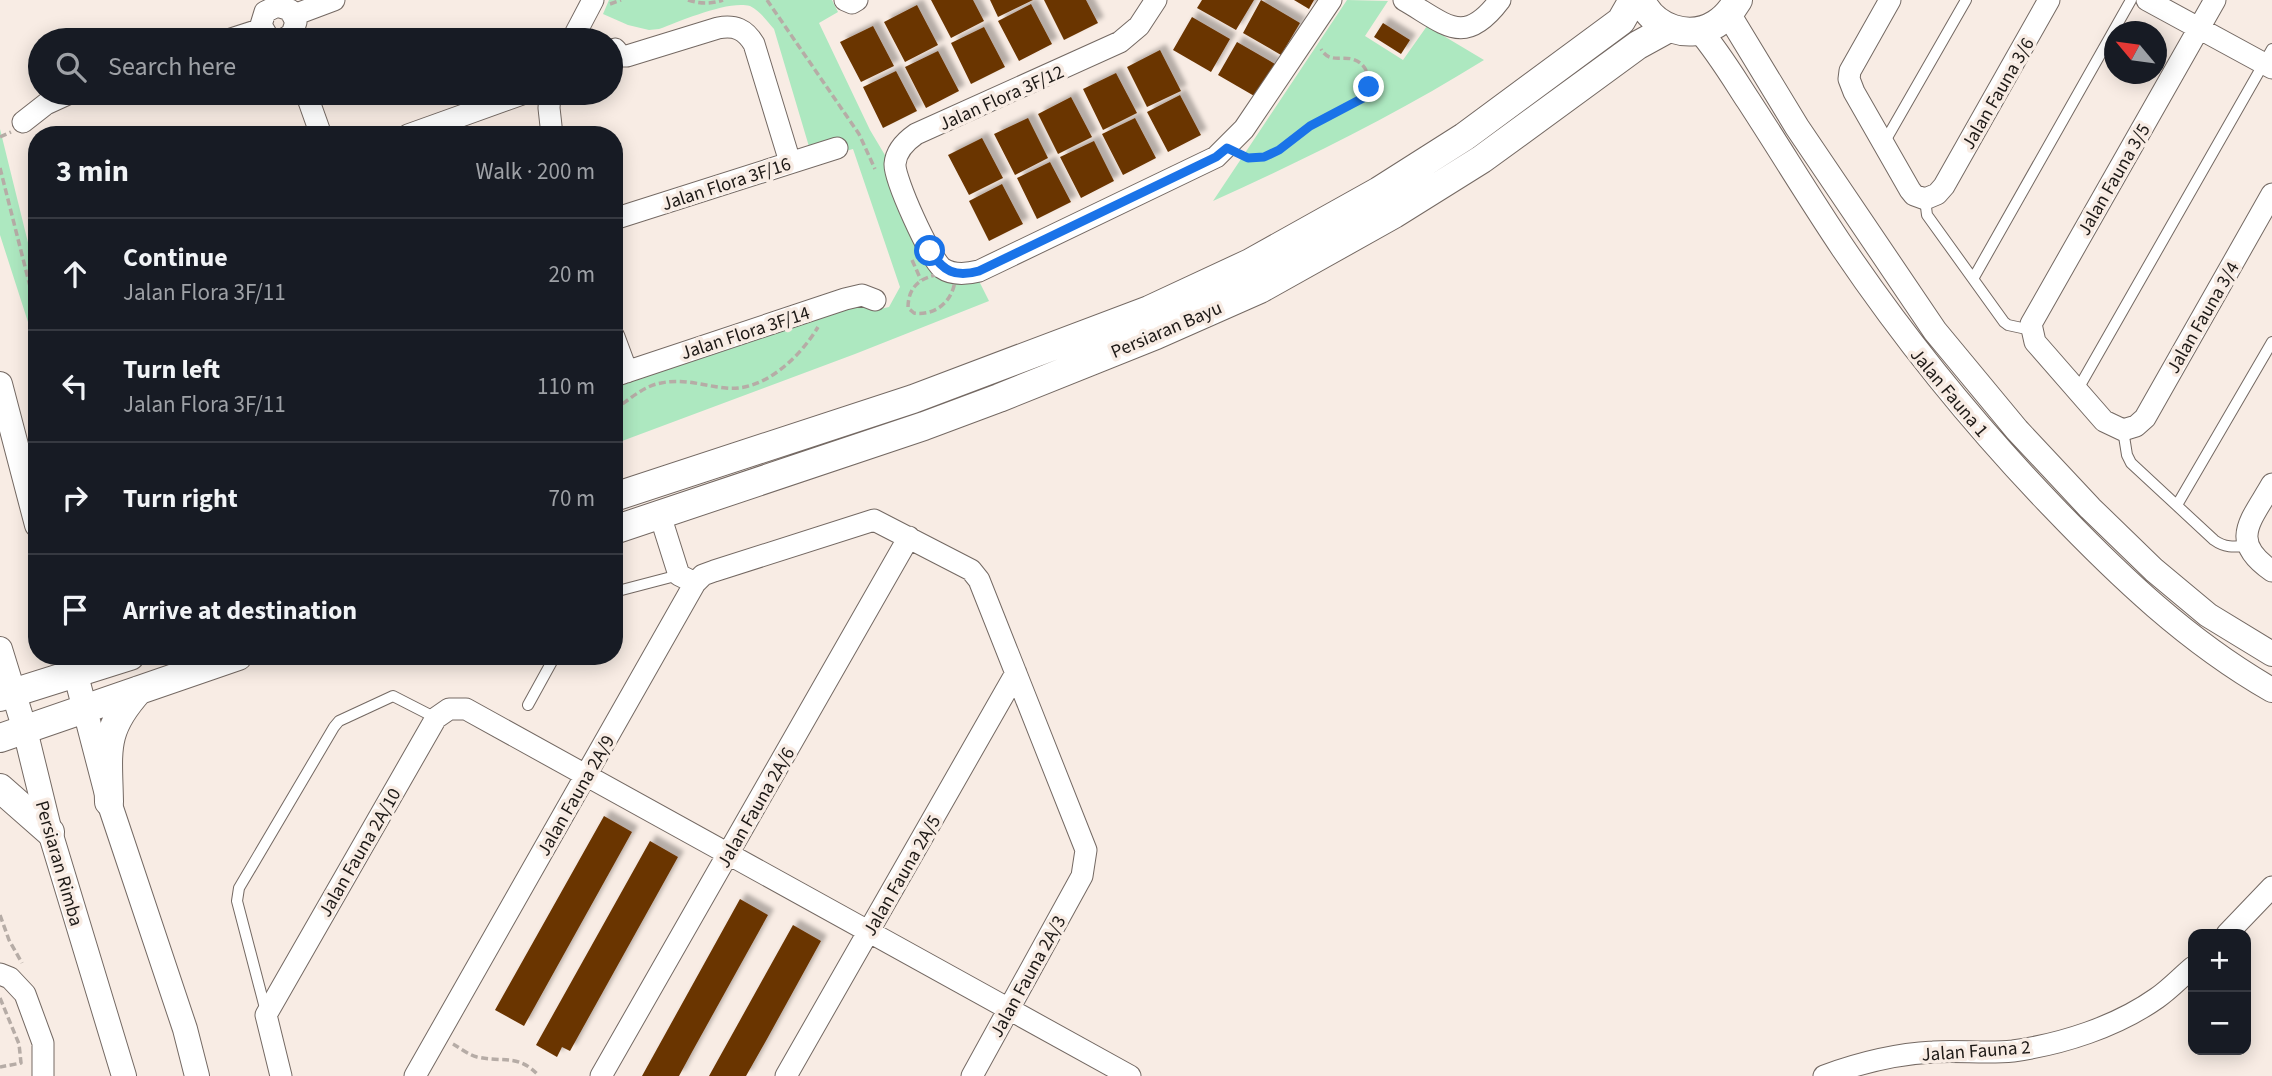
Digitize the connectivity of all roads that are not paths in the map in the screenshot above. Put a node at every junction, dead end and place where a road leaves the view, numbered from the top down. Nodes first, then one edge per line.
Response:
1 (334, 0) edge
2 (593, 0) edge
3 (845, 0) edge
4 (857, 0) edge
5 (1156, 0) edge
6 (1331, 0) edge
7 (1404, 0) edge
8 (1500, 0) edge
9 (1633, 0) edge
10 (1641, 0) edge
11 (1890, 0) edge
12 (1966, 0) edge
13 (2049, 0) edge
14 (2131, 0) edge
15 (2147, 0) edge
16 (2215, 0) edge
17 (269, 4) edge
18 (1733, 7) edge
19 (294, 15) junction
20 (270, 28) edge
21 (295, 28) edge
22 (578, 28) edge
23 (1668, 28) junction
24 (2199, 29) junction
25 (1700, 31) junction
26 (623, 56) edge
27 (2269, 60) edge
28 (45, 105) edge
29 (310, 105) edge
30 (492, 105) edge
31 (549, 105) edge
32 (23, 122) dead end
33 (318, 126) edge
34 (433, 126) edge
35 (551, 126) edge
36 (1884, 143) junction
37 (837, 148) dead end
38 (790, 162) junction
39 (2272, 194) edge
40 (1925, 200) junction
41 (623, 216) edge
42 (1973, 279) junction
43 (875, 300) dead end
44 (2031, 330) junction
45 (2272, 342) edge
46 (623, 373) edge
47 (0, 384) edge
48 (2078, 388) junction
49 (2123, 430) junction
50 (2272, 484) edge
51 (28, 491) edge
52 (623, 494) edge
53 (2177, 505) junction
54 (660, 514) junction
55 (623, 527) edge
56 (909, 537) junction
57 (2259, 560) edge
58 (687, 579) junction
59 (623, 590) edge
60 (0, 649) edge
61 (2272, 654) edge
62 (73, 665) edge
63 (212, 665) edge
64 (550, 665) edge
65 (1016, 673) junction
66 (139, 690) junction
67 (2272, 690) edge
68 (7, 695) edge
69 (528, 705) dead end
70 (85, 711) junction
71 (436, 718) junction
72 (12, 734) edge
73 (586, 776) junction
74 (0, 788) edge
75 (109, 802) junction
76 (50, 832) junction
77 (728, 854) junction
78 (2272, 887) edge
79 (2232, 929) edge
80 (869, 932) junction
81 (2188, 971) edge
82 (0, 974) edge
83 (1009, 1009) junction
84 (266, 1015) junction
85 (43, 1076) edge
86 (124, 1076) edge
87 (197, 1076) edge
88 (281, 1076) edge
89 (415, 1076) edge
90 (601, 1076) edge
91 (786, 1076) edge
92 (972, 1076) edge
93 (1130, 1076) edge
94 (1824, 1076) edge

1 - 19 street
2 - 22 street
3 - 4 street
5 - 6 street, Jalan Flora 3F/12
7 - 8 street
9 - 52 main road, Persiaran Bayu
10 - 23 main road
11 - 36 street
12 - 36 lane
13 - 40 street, Jalan Fauna 3/6
14 - 42 lane
15 - 24 street
16 - 24 street, Jalan Fauna 3/5
17 - 19 street
17 - 20 street
18 - 25 main road
18 - 61 street
19 - 21 street
23 - 25 main road
23 - 54 main road, Persiaran Bayu
24 - 27 street
24 - 44 street, Jalan Fauna 3/5
25 - 67 street, Jalan Fauna 1
26 - 38 street
27 - 48 lane
28 - 32 street
29 - 33 street
30 - 34 street
31 - 35 street
36 - 40 street
37 - 38 street, Jalan Flora 3F/16
38 - 41 street, Jalan Flora 3F/16
39 - 49 street, Jalan Fauna 3/4
40 - 42 lane
42 - 44 lane
43 - 46 street, Jalan Flora 3F/14
44 - 48 street
45 - 53 lane
47 - 51 street
48 - 49 street
49 - 53 lane
50 - 57 street
53 - 57 lane
54 - 55 main road, Persiaran Bayu
54 - 58 street
56 - 58 street
56 - 65 street
56 - 77 street, Jalan Fauna 2A/6
58 - 59 lane
58 - 73 street, Jalan Fauna 2A/9
60 - 68 street, Persiaran Rimba
62 - 68 main road
62 - 70 street
63 - 66 main road
64 - 69 lane
65 - 80 street, Jalan Fauna 2A/5
65 - 83 street, Jalan Fauna 2A/3
66 - 70 main road
66 - 75 main road
68 - 72 street, Persiaran Rimba
70 - 72 main road
70 - 75 street
71 - 73 street
71 - 84 street, Jalan Fauna 2A/10
71 - 84 lane
72 - 76 street, Persiaran Rimba
73 - 77 street
73 - 89 street, Jalan Fauna 2A/9
74 - 76 main road
75 - 87 street
76 - 86 street, Persiaran Rimba
77 - 80 street
77 - 90 street, Jalan Fauna 2A/6
78 - 79 street
80 - 83 street
80 - 91 street, Jalan Fauna 2A/5
81 - 94 street, Jalan Fauna 2
82 - 85 street
83 - 92 street, Jalan Fauna 2A/3
83 - 93 street
84 - 88 street

